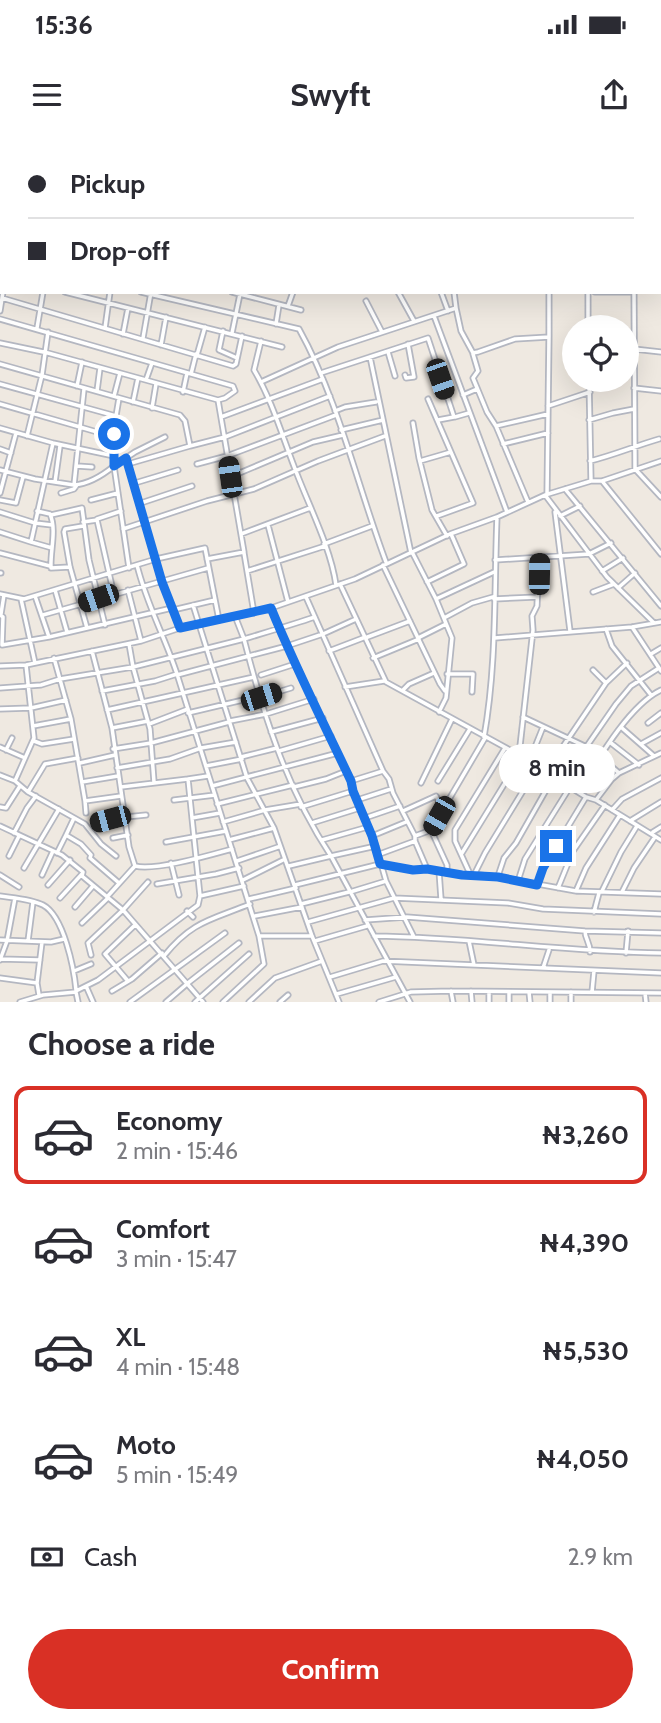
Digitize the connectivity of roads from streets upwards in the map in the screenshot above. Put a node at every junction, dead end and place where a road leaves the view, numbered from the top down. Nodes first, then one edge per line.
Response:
1 (3, 294) edge
2 (43, 294) edge
3 (73, 294) edge
4 (110, 294) edge
5 (151, 294) edge
6 (155, 294) edge
7 (240, 294) edge
8 (243, 294) edge
9 (292, 294) edge
10 (399, 294) edge
11 (442, 294) edge
12 (454, 294) edge
13 (549, 294) edge
14 (588, 294) edge
15 (634, 294) edge
16 (2, 298) junction
17 (366, 301) dead end
18 (108, 303) junction
19 (279, 305) junction
20 (288, 306) junction
21 (128, 308) junction
22 (456, 308) junction
23 (41, 309) junction
24 (302, 310) dead end
25 (0, 311) edge
26 (448, 311) junction
27 (147, 313) junction
28 (237, 314) junction
29 (589, 315) edge
30 (634, 315) edge
31 (434, 316) junction
32 (166, 317) junction
33 (0, 319) edge
34 (414, 322) junction
35 (276, 324) junction
36 (205, 327) junction
37 (37, 329) junction
38 (105, 329) junction
39 (223, 331) junction
40 (48, 332) junction
41 (382, 332) junction
42 (232, 333) junction
43 (124, 334) junction
44 (242, 336) junction
45 (549, 337) junction
46 (143, 339) junction
47 (261, 341) junction
48 (0, 343) edge
49 (408, 344) junction
50 (160, 345) junction
51 (282, 347) dead end
52 (639, 350) edge
53 (388, 352) junction
54 (661, 352) edge
55 (46, 353) junction
56 (473, 353) junction
57 (196, 355) junction
58 (370, 357) junction
59 (237, 358) junction
60 (314, 358) junction
61 (82, 362) junction
62 (152, 363) junction
63 (0, 364) edge
64 (100, 368) junction
65 (120, 373) junction
66 (189, 373) junction
67 (321, 373) junction
68 (42, 375) junction
69 (405, 375) dead end
70 (395, 376) dead end
71 (138, 379) junction
72 (323, 379) junction
73 (146, 380) junction
74 (261, 382) junction
75 (0, 384) edge
76 (156, 384) junction
77 (77, 387) junction
78 (85, 389) junction
79 (477, 389) junction
80 (639, 389) edge
81 (96, 391) junction
82 (661, 391) edge
83 (183, 392) junction
84 (634, 392) edge
85 (590, 393) joint
86 (37, 395) junction
87 (462, 395) junction
88 (114, 396) junction
89 (330, 396) junction
90 (120, 398) junction
91 (268, 399) junction
92 (428, 399) dead end
93 (218, 400) junction
94 (133, 402) junction
95 (376, 402) dead end
96 (0, 404) edge
97 (548, 406) junction
98 (82, 407) junction
99 (152, 408) junction
100 (634, 409) junction
101 (32, 413) junction
102 (335, 413) junction
103 (470, 413) junction
104 (548, 414) junction
105 (116, 416) junction
106 (276, 416) junction
107 (221, 417) junction
108 (454, 417) junction
109 (383, 420) junction
110 (438, 420) junction
111 (589, 421) junction
112 (413, 423) dead end
113 (496, 426) junction
114 (80, 427) junction
115 (0, 428) edge
116 (342, 432) junction
117 (16, 433) junction
118 (548, 433) junction
119 (282, 434) junction
120 (27, 436) junction
121 (127, 436) dead end
122 (385, 436) junction
123 (114, 437) junction
124 (225, 437) junction
125 (165, 438) dead end
126 (659, 439) dead end
127 (53, 443) junction
128 (113, 444) junction
129 (503, 444) junction
130 (60, 445) junction
131 (190, 446) junction
132 (0, 449) edge
133 (77, 449) junction
134 (348, 449) junction
135 (634, 449) junction
136 (451, 452) junction
137 (11, 453) junction
138 (289, 453) junction
139 (114, 456) junction
140 (227, 456) junction
141 (126, 458) junction
142 (420, 461) junction
143 (590, 461) junction
144 (661, 461) edge
145 (128, 464) junction
146 (198, 464) dead end
147 (76, 466) junction
148 (114, 466) junction
149 (92, 467) dead end
150 (178, 470) dead end
151 (635, 470) junction
152 (3, 471) edge
153 (296, 471) junction
154 (24, 477) junction
155 (230, 477) junction
156 (43, 481) junction
157 (591, 481) junction
158 (602, 481) junction
159 (55, 482) junction
160 (135, 483) junction
161 (75, 485) junction
162 (192, 486) dead end
163 (565, 489) junction
164 (0, 493) edge
165 (61, 493) dead end
166 (118, 493) junction
167 (234, 494) junction
168 (546, 495) junction
169 (661, 497) edge
170 (0, 500) edge
171 (92, 500) dead end
172 (528, 502) junction
173 (141, 503) junction
174 (580, 506) junction
175 (310, 509) junction
176 (555, 510) junction
177 (37, 511) junction
178 (121, 511) junction
179 (0, 512) edge
180 (507, 512) junction
181 (51, 515) junction
182 (437, 516) junction
183 (559, 516) junction
184 (497, 517) junction
185 (97, 519) junction
186 (146, 521) junction
187 (35, 523) junction
188 (83, 524) junction
189 (52, 525) junction
190 (268, 525) junction
191 (372, 526) junction
192 (122, 529) junction
193 (0, 532) edge
194 (241, 534) junction
195 (449, 535) junction
196 (31, 542) junction
197 (611, 543) junction
198 (324, 545) junction
199 (52, 548) junction
200 (660, 550) edge
201 (244, 552) junction
202 (412, 552) junction
203 (0, 553) edge
204 (589, 554) junction
205 (560, 555) junction
206 (539, 557) junction
207 (623, 558) junction
208 (156, 559) junction
209 (208, 559) junction
210 (495, 560) junction
211 (276, 562) junction
212 (384, 564) junction
213 (137, 565) junction
214 (50, 566) junction
215 (70, 567) junction
216 (129, 568) junction
217 (208, 568) junction
218 (602, 571) junction
219 (247, 572) junction
220 (494, 572) junction
221 (635, 573) junction
222 (109, 575) junction
223 (93, 579) junction
224 (162, 582) junction
225 (427, 582) junction
226 (74, 585) junction
227 (338, 585) junction
228 (142, 586) junction
229 (616, 586) junction
230 (55, 590) junction
231 (128, 590) junction
232 (593, 592) dead end
233 (2, 595) edge
234 (114, 595) junction
235 (35, 596) junction
236 (306, 597) junction
237 (537, 597) junction
238 (98, 598) junction
239 (493, 598) junction
240 (21, 599) junction
241 (436, 599) junction
242 (215, 600) junction
243 (288, 602) junction
244 (80, 605) junction
245 (193, 605) junction
246 (661, 606) edge
247 (271, 608) junction
248 (172, 609) junction
249 (61, 610) junction
250 (153, 613) junction
251 (254, 613) junction
252 (0, 615) edge
253 (43, 615) junction
254 (235, 616) junction
255 (315, 617) junction
256 (134, 618) junction
257 (444, 618) junction
258 (356, 619) junction
259 (219, 621) junction
260 (410, 621) junction
261 (661, 622) edge
262 (654, 623) junction
263 (446, 624) junction
264 (105, 625) junction
265 (200, 625) junction
266 (632, 627) junction
267 (87, 628) junction
268 (180, 628) junction
269 (279, 628) junction
270 (606, 629) junction
271 (570, 631) junction
272 (67, 633) junction
273 (323, 634) junction
274 (163, 635) junction
275 (532, 635) junction
276 (49, 637) junction
277 (364, 638) junction
278 (420, 638) junction
279 (495, 638) junction
280 (244, 639) junction
281 (31, 641) junction
282 (141, 641) junction
283 (129, 643) junction
284 (1, 645) edge
285 (287, 646) junction
286 (207, 648) junction
287 (661, 648) edge
288 (93, 651) junction
289 (329, 652) junction
290 (650, 654) junction
291 (171, 657) junction
292 (248, 657) junction
293 (54, 658) junction
294 (373, 658) junction
295 (36, 663) junction
296 (627, 663) junction
297 (295, 664) junction
298 (26, 665) junction
299 (0, 666) edge
300 (213, 666) junction
301 (133, 667) junction
302 (593, 670) dead end
303 (660, 670) edge
304 (96, 672) junction
305 (435, 673) junction
306 (177, 674) junction
307 (447, 674) junction
308 (261, 675) dead end
309 (254, 677) junction
310 (60, 679) junction
311 (640, 680) junction
312 (385, 681) junction
313 (606, 683) junction
314 (219, 684) junction
315 (137, 685) junction
316 (29, 687) junction
317 (345, 687) junction
318 (0, 688) edge
319 (291, 688) dead end
320 (403, 690) junction
321 (661, 690) edge
322 (102, 691) junction
323 (446, 691) junction
324 (471, 692) dead end
325 (183, 693) junction
326 (651, 695) junction
327 (261, 696) junction
328 (314, 699) junction
329 (66, 700) junction
330 (142, 704) junction
331 (224, 704) junction
332 (31, 708) junction
333 (0, 709) edge
334 (107, 710) junction
335 (188, 711) junction
336 (439, 712) junction
337 (661, 713) edge
338 (266, 714) junction
339 (523, 717) junction
340 (323, 718) junction
341 (71, 719) junction
342 (452, 719) junction
343 (148, 722) junction
344 (230, 722) junction
345 (648, 723) dead end
346 (33, 726) junction
347 (543, 727) junction
348 (622, 727) junction
349 (111, 728) junction
350 (470, 729) junction
351 (194, 730) junction
352 (271, 733) junction
353 (661, 733) edge
354 (331, 736) junction
355 (12, 738) dead end
356 (485, 738) junction
357 (74, 739) junction
358 (567, 739) junction
359 (34, 741) junction
360 (236, 742) junction
361 (151, 743) junction
362 (611, 743) junction
363 (641, 744) junction
364 (0, 747) edge
365 (585, 747) junction
366 (201, 748) junction
367 (505, 748) junction
368 (113, 749) junction
369 (6, 750) junction
370 (278, 750) junction
371 (338, 753) junction
372 (661, 753) edge
373 (115, 755) junction
374 (520, 756) junction
375 (601, 757) junction
376 (654, 757) junction
377 (25, 758) junction
378 (242, 758) junction
379 (78, 761) junction
380 (528, 762) junction
381 (152, 763) junction
382 (639, 765) junction
383 (206, 766) junction
384 (284, 767) junction
385 (117, 768) junction
386 (537, 768) junction
387 (346, 771) junction
388 (383, 771) junction
389 (545, 773) junction
390 (620, 773) junction
391 (0, 775) edge
392 (118, 776) junction
393 (209, 776) junction
394 (247, 778) junction
395 (553, 778) junction
396 (661, 778) edge
397 (188, 779) junction
398 (438, 780) dead end
399 (15, 781) junction
400 (351, 781) junction
401 (82, 782) junction
402 (154, 782) junction
403 (562, 782) junction
404 (421, 783) dead end
405 (20, 786) junction
406 (212, 786) junction
407 (293, 786) junction
408 (120, 787) junction
409 (570, 787) junction
410 (391, 789) junction
411 (353, 791) junction
412 (28, 792) junction
413 (578, 792) junction
414 (256, 794) junction
415 (215, 795) junction
416 (36, 796) junction
417 (121, 796) junction
418 (586, 797) junction
419 (191, 798) junction
420 (174, 800) dead end
421 (356, 800) junction
422 (596, 800) junction
423 (85, 801) junction
424 (661, 802) edge
425 (217, 804) junction
426 (301, 805) junction
427 (605, 805) junction
428 (400, 806) junction
429 (0, 807) edge
430 (360, 808) junction
431 (58, 809) junction
432 (265, 810) junction
433 (612, 810) junction
434 (402, 811) junction
435 (444, 811) junction
436 (86, 813) dead end
437 (220, 813) junction
438 (146, 815) dead end
439 (125, 816) junction
440 (620, 816) junction
441 (74, 818) junction
442 (192, 818) junction
443 (365, 818) junction
444 (629, 821) junction
445 (223, 822) junction
446 (407, 822) junction
447 (94, 823) dead end
448 (312, 823) junction
449 (638, 826) junction
450 (0, 827) edge
451 (368, 827) junction
452 (661, 827) edge
453 (274, 828) junction
454 (431, 830) junction
455 (226, 831) junction
456 (17, 834) junction
457 (654, 834) junction
458 (66, 835) junction
459 (128, 835) junction
460 (372, 836) junction
461 (113, 838) dead end
462 (194, 838) junction
463 (415, 839) junction
464 (661, 839) edge
465 (229, 840) junction
466 (321, 840) junction
467 (166, 842) dead end
468 (37, 844) junction
469 (376, 846) junction
470 (279, 847) junction
471 (233, 849) junction
472 (55, 852) junction
473 (461, 853) junction
474 (377, 855) junction
475 (9, 856) dead end
476 (116, 856) dead end
477 (331, 856) junction
478 (195, 858) junction
479 (70, 860) junction
480 (283, 860) junction
481 (237, 861) junction
482 (171, 863) junction
483 (380, 864) junction
484 (135, 866) junction
485 (288, 866) junction
486 (24, 867) dead end
487 (239, 867) junction
488 (427, 869) junction
489 (439, 871) junction
490 (83, 872) junction
491 (447, 873) junction
492 (339, 874) junction
493 (472, 874) junction
494 (42, 875) dead end
495 (0, 876) edge
496 (197, 877) junction
497 (498, 877) junction
498 (243, 880) junction
499 (176, 881) junction
500 (386, 881) junction
501 (518, 881) junction
502 (148, 882) dead end
503 (119, 883) junction
504 (158, 884) dead end
505 (48, 885) dead end
506 (537, 885) junction
507 (93, 886) junction
508 (244, 886) junction
509 (295, 886) junction
510 (19, 887) dead end
511 (557, 888) junction
512 (576, 891) junction
513 (349, 892) junction
514 (600, 892) junction
515 (622, 892) junction
516 (661, 894) edge
517 (179, 895) dead end
518 (0, 896) edge
519 (200, 896) junction
520 (108, 897) junction
521 (15, 898) junction
522 (60, 898) dead end
523 (394, 898) junction
524 (441, 899) junction
525 (249, 901) junction
526 (33, 902) junction
527 (302, 906) junction
528 (75, 907) dead end
529 (358, 908) junction
530 (123, 910) junction
531 (187, 911) junction
532 (594, 912) junction
533 (661, 914) edge
534 (254, 916) junction
535 (193, 917) dead end
536 (405, 917) junction
537 (365, 920) junction
538 (307, 922) junction
539 (82, 923) dead end
540 (135, 925) junction
541 (367, 925) junction
542 (585, 931) junction
543 (628, 931) junction
544 (225, 933) dead end
545 (661, 933) edge
546 (259, 936) junction
547 (312, 936) junction
548 (374, 936) junction
549 (414, 937) junction
550 (65, 939) junction
551 (0, 940) edge
552 (149, 940) junction
553 (7, 941) junction
554 (28, 941) junction
555 (315, 941) junction
556 (469, 941) junction
557 (42, 942) junction
558 (239, 943) dead end
559 (549, 949) junction
560 (590, 952) junction
561 (626, 953) junction
562 (661, 953) edge
563 (249, 954) dead end
564 (92, 955) dead end
565 (163, 955) junction
566 (0, 960) edge
567 (40, 960) junction
568 (322, 961) junction
569 (390, 962) junction
570 (91, 964) dead end
571 (474, 965) junction
572 (115, 967) junction
573 (174, 968) junction
574 (543, 968) junction
575 (74, 971) junction
576 (594, 971) junction
577 (661, 973) edge
578 (330, 977) junction
579 (396, 977) junction
580 (0, 978) edge
581 (128, 981) junction
582 (37, 983) junction
583 (188, 983) junction
584 (86, 986) junction
585 (76, 991) junction
586 (112, 991) dead end
587 (452, 991) junction
588 (471, 991) junction
589 (489, 992) junction
590 (509, 992) junction
591 (529, 992) junction
592 (550, 992) junction
593 (570, 992) junction
594 (592, 992) junction
595 (406, 993) junction
596 (645, 993) junction
597 (661, 993) edge
598 (288, 995) dead end
599 (337, 995) junction
600 (39, 996) junction
601 (199, 998) junction
602 (20, 1002) edge
603 (78, 1002) edge
604 (93, 1002) edge
605 (130, 1002) edge
606 (166, 1002) edge
607 (195, 1002) edge
608 (203, 1002) edge
609 (223, 1002) edge
610 (249, 1002) edge
611 (280, 1002) edge
612 (339, 1002) edge
613 (379, 1002) edge
614 (411, 1002) edge
615 (453, 1002) edge
616 (472, 1002) edge
617 (489, 1002) edge
618 (509, 1002) edge
619 (530, 1002) edge
620 (550, 1002) edge
621 (570, 1002) edge
622 (646, 1002) edge

1 - 16 street
2 - 23 street
3 - 18 street
4 - 18 street
5 - 27 street
6 - 28 street
7 - 28 street
8 - 19 street
9 - 20 street
10 - 34 street
11 - 26 street
12 - 22 street
13 - 45 street
14 - 29 street
15 - 30 street
16 - 23 street
16 - 25 street
17 - 41 street
18 - 21 street
18 - 38 street
19 - 20 street
19 - 35 street
20 - 24 street
21 - 27 street
21 - 43 street
22 - 26 street
22 - 56 street
23 - 37 street
23 - 38 street
26 - 31 street
27 - 32 street
27 - 46 street
28 - 35 street
28 - 42 street
31 - 34 street
31 - 87 street
32 - 36 street
32 - 50 street
33 - 37 street
34 - 41 street
35 - 60 street
36 - 39 street
36 - 57 street
37 - 40 street
38 - 43 street
39 - 42 street
39 - 59 street
40 - 55 street
40 - 62 street
41 - 60 street
42 - 44 street
43 - 46 street
44 - 47 street
44 - 59 street
45 - 56 street
45 - 97 street
46 - 50 street
47 - 51 street
47 - 74 street
48 - 55 street
49 - 53 street
49 - 69 street
49 - 108 street
50 - 57 street
52 - 54 street
53 - 58 street
53 - 70 street
55 - 61 street
55 - 68 street
56 - 79 street
57 - 59 street
57 - 66 street
58 - 67 street
58 - 109 street
60 - 67 street
60 - 74 street
61 - 64 street
61 - 77 street
62 - 66 street
62 - 73 street
63 - 68 street
64 - 65 street
64 - 81 street
65 - 71 street
65 - 88 street
66 - 83 street
66 - 93 street
67 - 72 street
68 - 77 street
68 - 86 street
71 - 73 street
71 - 94 street
72 - 89 street
72 - 91 street
73 - 76 street
74 - 91 street
75 - 86 street
76 - 83 street
76 - 99 street
77 - 78 street
78 - 81 street
78 - 98 street
79 - 87 street
79 - 113 street
80 - 82 street
81 - 88 street
83 - 93 street
84 - 100 street
85 - 97 street
85 - 111 street
86 - 98 street
86 - 101 street
87 - 103 street
88 - 90 street
89 - 102 street
89 - 106 street
90 - 94 street
90 - 105 street
91 - 106 street
91 - 107 street
92 - 110 street
93 - 107 street
94 - 99 street
95 - 102 street
96 - 101 street
97 - 104 street
98 - 105 street
98 - 114 street
99 - 131 street
100 - 111 street
100 - 135 street
101 - 114 street
101 - 120 street
102 - 116 street
102 - 119 street
103 - 108 street
103 - 180 street
104 - 113 street
104 - 118 street
105 - 123 street
106 - 119 street
106 - 124 street
107 - 124 street
108 - 110 street
109 - 116 street
109 - 122 street
110 - 136 street
111 - 143 street
112 - 142 street
113 - 129 street
114 - 123 street
114 - 133 street
115 - 117 street
116 - 134 street
116 - 138 street
117 - 120 street
117 - 137 street
118 - 129 street
118 - 168 street
119 - 138 street
119 - 140 street
120 - 127 street
121 - 128 street
122 - 134 street
122 - 202 street
123 - 128 street
124 - 131 street
124 - 140 street
125 - 141 street
126 - 135 street
127 - 130 street
127 - 156 street
128 - 139 street
129 - 172 street
130 - 133 street
130 - 159 street
131 - 145 street
132 - 137 street
133 - 139 street
133 - 147 street
134 - 153 street
134 - 191 street
135 - 143 street
135 - 151 street
136 - 142 street
136 - 182 street
137 - 152 street
138 - 153 street
138 - 155 street
139 - 148 street
140 - 146 street
140 - 155 street
141 - 145 street
141 - 148 street
142 - 182 street
143 - 157 street
144 - 151 street
145 - 160 street
147 - 149 street
147 - 161 street
148 - 161 street
148 - 166 street
150 - 160 street
151 - 158 street
151 - 169 street
152 - 154 street
152 - 164 street
153 - 167 street
153 - 175 street
154 - 156 street
154 - 170 street
155 - 167 street
156 - 159 street
156 - 177 street
157 - 158 street
157 - 163 street
158 - 200 street
159 - 161 street
160 - 173 street
161 - 165 street
162 - 173 street
163 - 168 street
163 - 174 street
166 - 171 street
166 - 178 street
167 - 186 street
167 - 194 street
168 - 172 street
168 - 176 street
172 - 180 street
173 - 186 street
174 - 183 street
174 - 197 street
175 - 190 street
175 - 198 street
176 - 183 street
176 - 205 street
177 - 181 street
177 - 187 street
178 - 185 street
178 - 192 street
179 - 187 street
180 - 184 street
181 - 188 street
181 - 189 street
182 - 195 street
183 - 204 street
184 - 195 street
184 - 210 street
185 - 188 street
185 - 222 street
186 - 192 street
186 - 208 street
187 - 189 street
187 - 196 street
188 - 215 street
188 - 223 street
189 - 199 street
190 - 194 street
190 - 211 street
191 - 198 street
191 - 212 street
192 - 216 street
193 - 196 street
194 - 201 street
195 - 202 street
195 - 225 street
196 - 199 street
197 - 204 street
197 - 207 street
198 - 211 street
198 - 227 street
199 - 214 street
201 - 209 street
201 - 219 street
202 - 212 street
202 - 225 street
203 - 214 street
204 - 205 street
204 - 218 street
205 - 206 street
205 - 271 street
206 - 210 street
206 - 237 street
207 - 218 street
207 - 221 street
208 - 209 street
208 - 213 street
208 - 224 street
209 - 217 street
210 - 220 street
211 - 219 street
211 - 243 street
212 - 227 street
212 - 260 street
213 - 216 street
213 - 228 street
214 - 215 street
215 - 226 street
216 - 222 street
217 - 224 street
217 - 242 street
218 - 229 street
219 - 251 street
220 - 239 street
220 - 241 street
221 - 229 street
221 - 246 street
222 - 223 street
222 - 234 street
223 - 226 street
223 - 238 street
224 - 228 street
224 - 248 street
225 - 241 street
226 - 230 street
226 - 244 street
227 - 236 street
227 - 258 street
228 - 231 street
228 - 250 street
229 - 232 street
229 - 262 street
230 - 235 street
230 - 249 street
231 - 234 street
231 - 256 street
233 - 240 street
233 - 252 street
234 - 238 street
235 - 240 street
235 - 253 street
236 - 243 street
236 - 255 street
237 - 239 street
237 - 275 street
238 - 244 street
238 - 264 street
239 - 257 street
239 - 279 street
240 - 281 street
241 - 257 street
242 - 245 street
242 - 259 street
243 - 247 street
244 - 249 street
244 - 267 street
245 - 248 street
245 - 265 street
247 - 251 street
247 - 269 street
248 - 250 street
248 - 268 street
249 - 253 street
249 - 272 street
250 - 256 street
250 - 274 street
251 - 254 street
252 - 284 street
253 - 276 street
254 - 259 street
254 - 280 street
255 - 269 street
255 - 273 street
256 - 264 street
256 - 282 street
257 - 263 street
258 - 273 street
258 - 277 street
259 - 265 street
260 - 277 street
260 - 278 street
261 - 262 street
262 - 266 street
263 - 278 street
263 - 307 street
264 - 267 street
265 - 268 street
265 - 286 street
266 - 270 street
266 - 290 street
267 - 272 street
268 - 274 street
269 - 280 street
269 - 285 street
270 - 271 street
270 - 296 street
271 - 275 street
272 - 276 street
273 - 285 street
273 - 289 street
274 - 282 street
274 - 291 street
275 - 279 street
275 - 339 street
276 - 281 street
277 - 289 street
277 - 294 street
278 - 294 street
278 - 305 street
279 - 356 street
280 - 286 street
280 - 292 street
281 - 284 street
281 - 295 street
282 - 283 street
283 - 288 street
283 - 301 street
285 - 292 street
285 - 297 street
286 - 291 street
286 - 300 street
287 - 290 street
288 - 293 street
288 - 304 street
289 - 317 street
290 - 303 street
291 - 301 street
291 - 306 street
292 - 300 street
292 - 309 street
293 - 295 street
293 - 310 street
294 - 312 street
295 - 298 street
296 - 311 street
296 - 313 street
297 - 308 street
297 - 328 street
298 - 299 street
298 - 316 street
300 - 306 street
300 - 314 street
301 - 304 street
301 - 315 street
302 - 313 street
303 - 311 street
304 - 310 street
304 - 322 street
305 - 320 street
305 - 323 street
306 - 315 street
306 - 325 street
307 - 323 street
307 - 324 street
309 - 314 street
309 - 327 street
310 - 316 street
310 - 329 street
311 - 326 street
311 - 365 street
312 - 317 street
312 - 320 street
313 - 358 street
314 - 325 street
314 - 331 street
315 - 322 street
315 - 330 street
316 - 318 street
316 - 332 street
317 - 388 street
319 - 327 street
320 - 336 street
321 - 326 street
322 - 334 street
323 - 336 street
325 - 330 street
325 - 335 street
326 - 348 street
327 - 331 street
327 - 338 street
328 - 338 street
328 - 340 street
329 - 332 street
329 - 341 street
330 - 334 street
330 - 343 street
331 - 335 street
331 - 344 street
332 - 333 street
332 - 346 street
334 - 349 street
335 - 343 street
335 - 351 street
336 - 342 street
337 - 345 street
338 - 344 street
338 - 352 street
339 - 347 street
339 - 374 street
340 - 352 street
340 - 354 street
341 - 346 street
341 - 357 street
342 - 350 street
342 - 404 street
343 - 349 street
343 - 361 street
344 - 351 street
344 - 360 street
346 - 359 street
347 - 358 street
347 - 380 street
348 - 362 street
348 - 363 street
349 - 368 street
350 - 356 street
350 - 398 street
351 - 361 street
351 - 366 street
352 - 370 street
353 - 363 street
354 - 370 street
354 - 371 street
355 - 369 street
356 - 367 street
356 - 435 street
357 - 359 street
357 - 379 street
358 - 365 street
358 - 389 street
359 - 377 street
360 - 366 street
360 - 378 street
361 - 368 street
361 - 381 street
362 - 375 street
362 - 382 street
363 - 376 street
364 - 369 street
365 - 375 street
365 - 403 street
366 - 381 street
366 - 383 street
367 - 374 street
367 - 473 street
368 - 373 street
369 - 377 street
370 - 378 street
370 - 384 street
371 - 384 street
371 - 387 street
372 - 376 street
373 - 379 street
373 - 385 street
374 - 380 street
374 - 473 street
375 - 390 street
375 - 413 street
376 - 382 street
377 - 399 street
378 - 383 street
378 - 394 street
379 - 401 street
379 - 412 street
380 - 386 street
381 - 385 street
381 - 402 street
382 - 390 street
383 - 393 street
384 - 394 street
384 - 407 street
385 - 392 street
386 - 389 street
386 - 493 street
387 - 400 street
387 - 407 street
388 - 400 street
388 - 410 street
389 - 395 street
390 - 422 street
391 - 399 street
392 - 401 street
392 - 408 street
393 - 397 street
393 - 406 street
394 - 406 street
394 - 414 street
395 - 403 street
395 - 497 street
396 - 433 street
397 - 402 street
397 - 419 street
399 - 405 street
400 - 411 street
401 - 423 street
402 - 408 street
403 - 409 street
405 - 412 street
405 - 429 street
406 - 415 street
407 - 414 street
407 - 426 street
408 - 417 street
409 - 413 street
409 - 501 street
410 - 421 street
410 - 428 street
411 - 421 street
411 - 426 street
412 - 416 street
413 - 418 street
414 - 425 street
414 - 432 street
415 - 419 street
415 - 425 street
416 - 431 street
416 - 456 street
417 - 423 street
417 - 439 street
418 - 422 street
418 - 506 street
419 - 420 street
419 - 442 street
421 - 430 street
422 - 427 street
423 - 436 street
424 - 444 street
425 - 437 street
426 - 432 street
426 - 448 street
427 - 433 street
427 - 511 street
428 - 434 street
428 - 443 street
430 - 443 street
430 - 448 street
431 - 441 street
431 - 468 street
432 - 445 street
432 - 453 street
433 - 440 street
434 - 435 street
434 - 446 street
435 - 454 street
437 - 442 street
437 - 445 street
438 - 439 street
439 - 447 street
439 - 459 street
440 - 444 street
440 - 512 street
441 - 458 street
441 - 476 street
442 - 462 street
443 - 451 street
444 - 449 street
445 - 455 street
446 - 460 street
446 - 463 street
448 - 466 street
449 - 457 street
449 - 514 street
450 - 456 street
451 - 460 street
451 - 466 street
452 - 457 street
453 - 465 street
453 - 470 street
454 - 463 street
454 - 491 street
455 - 462 street
455 - 465 street
456 - 468 street
456 - 475 street
457 - 464 street
457 - 515 street
458 - 472 street
458 - 503 street
459 - 461 street
459 - 484 street
460 - 469 street
462 - 467 street
462 - 478 street
463 - 474 street
463 - 488 street
465 - 471 street
466 - 477 street
468 - 472 street
468 - 486 street
469 - 474 street
469 - 477 street
470 - 480 street
470 - 481 street
471 - 478 street
471 - 481 street
472 - 479 street
472 - 494 street
473 - 493 street
474 - 483 street
477 - 485 street
477 - 492 street
478 - 482 street
478 - 496 street
479 - 490 street
479 - 505 street
480 - 485 street
480 - 498 street
481 - 487 street
482 - 484 street
482 - 499 street
483 - 488 street
483 - 492 street
483 - 500 street
484 - 503 street
485 - 509 street
487 - 496 street
487 - 498 street
488 - 489 street
489 - 491 street
489 - 524 street
490 - 507 street
490 - 522 street
491 - 493 street
492 - 509 street
492 - 513 street
493 - 497 street
495 - 510 street
496 - 499 street
496 - 519 street
497 - 501 street
498 - 508 street
499 - 504 street
499 - 517 street
500 - 513 street
500 - 523 street
501 - 506 street
502 - 530 street
503 - 520 street
506 - 511 street
507 - 520 street
507 - 528 street
508 - 519 street
508 - 525 street
509 - 525 street
509 - 527 street
511 - 512 street
512 - 514 street
513 - 527 street
513 - 529 street
514 - 515 street
514 - 532 street
515 - 516 street
518 - 521 street
519 - 531 street
520 - 530 street
520 - 539 street
521 - 526 street
521 - 553 street
523 - 524 street
523 - 529 street
523 - 536 street
524 - 532 street
525 - 534 street
525 - 565 street
526 - 550 street
526 - 554 street
527 - 534 street
527 - 538 street
529 - 537 street
529 - 538 street
530 - 540 street
530 - 564 street
531 - 535 street
531 - 552 street
532 - 533 street
534 - 546 street
536 - 537 street
536 - 542 street
536 - 549 street
537 - 541 street
538 - 547 street
540 - 552 street
540 - 572 street
541 - 548 street
541 - 555 street
542 - 543 street
542 - 560 street
543 - 545 street
543 - 561 street
544 - 573 street
546 - 547 street
546 - 609 street
547 - 555 street
548 - 549 street
548 - 569 street
549 - 556 street
550 - 557 street
550 - 575 street
551 - 553 street
552 - 565 street
552 - 572 street
553 - 554 street
553 - 566 street
554 - 557 street
555 - 568 street
556 - 559 street
556 - 571 street
557 - 567 street
558 - 583 street
559 - 560 street
559 - 574 street
560 - 561 street
561 - 562 street
563 - 601 street
565 - 573 street
565 - 581 street
566 - 567 street
567 - 582 street
568 - 578 street
568 - 610 street
569 - 571 street
569 - 578 street
569 - 579 street
570 - 575 street
571 - 574 street
572 - 581 street
572 - 584 street
573 - 583 street
573 - 605 street
574 - 576 street
575 - 585 street
576 - 577 street
576 - 594 street
578 - 599 street
579 - 595 street
579 - 599 street
580 - 582 street
581 - 586 street
582 - 600 street
583 - 601 street
583 - 606 street
584 - 585 street
584 - 604 street
585 - 600 street
585 - 603 street
587 - 588 street
587 - 595 street
587 - 615 street
588 - 589 street
588 - 616 street
589 - 590 street
589 - 617 street
590 - 591 street
590 - 618 street
591 - 592 street
591 - 619 street
592 - 593 street
592 - 620 street
593 - 594 street
593 - 621 street
594 - 596 street
595 - 613 street
595 - 614 street
596 - 597 street
596 - 622 street
598 - 611 street
599 - 612 street
600 - 602 street
601 - 607 street
601 - 608 street

